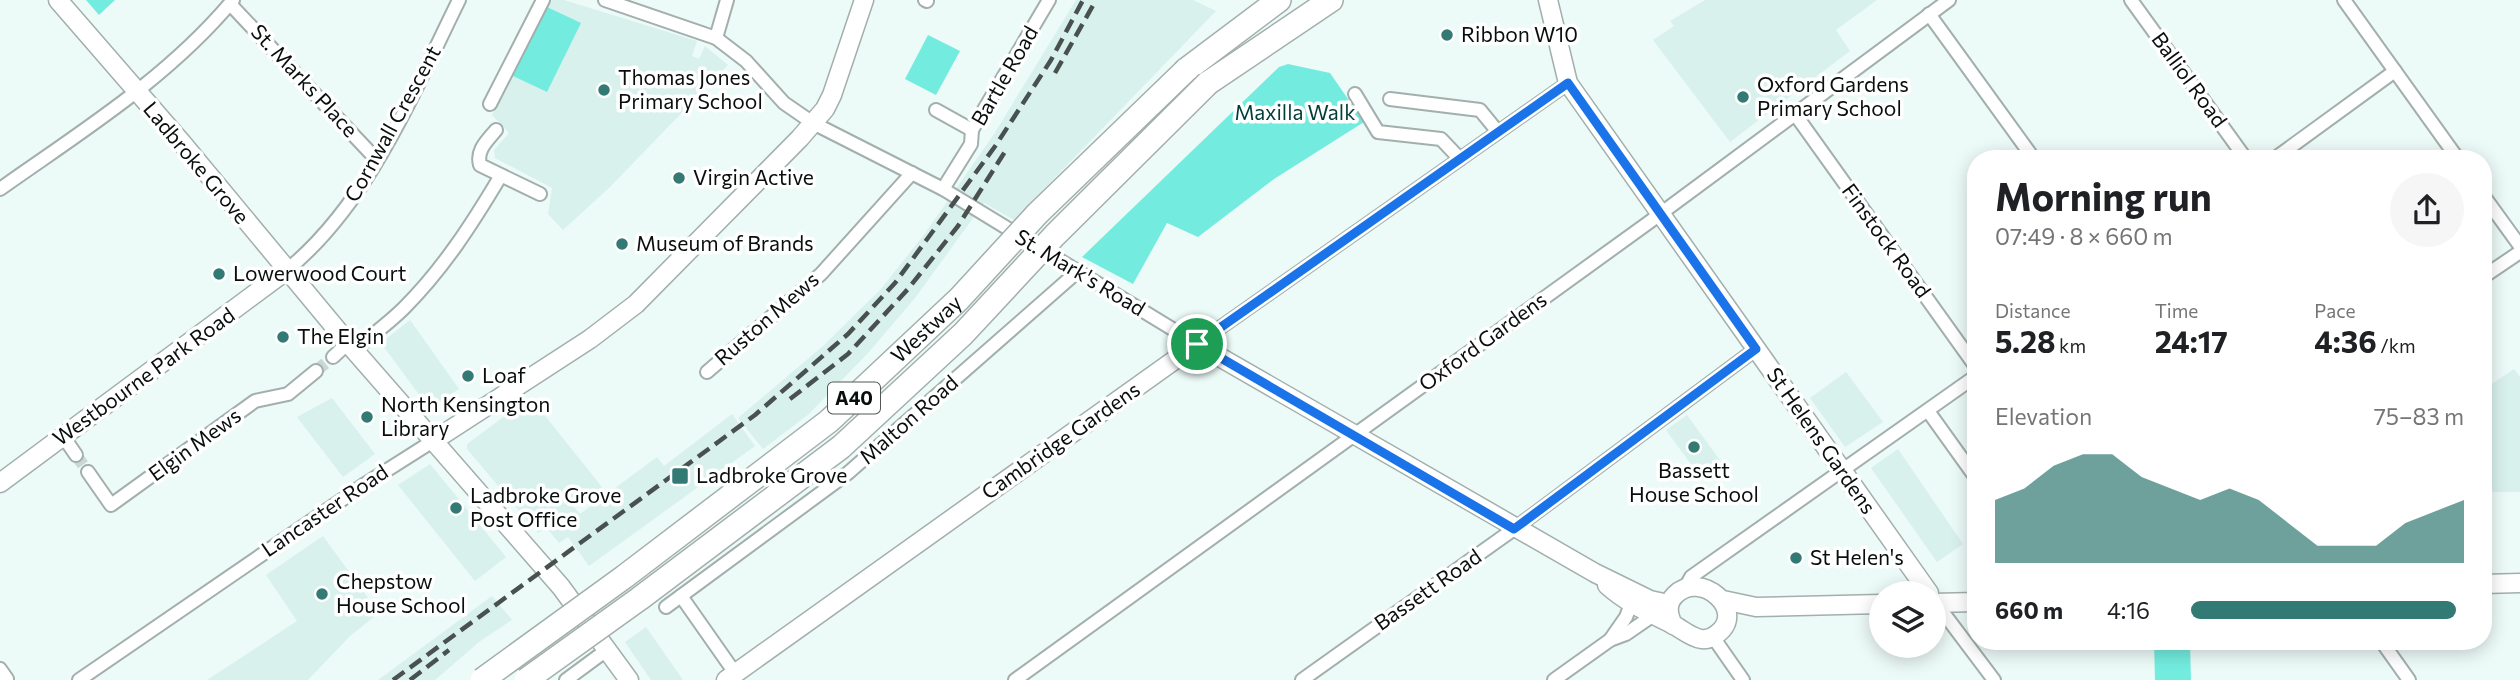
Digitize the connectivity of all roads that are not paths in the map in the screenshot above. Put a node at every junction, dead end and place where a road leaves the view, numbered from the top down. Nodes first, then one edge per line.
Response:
1 (58, 0) edge
2 (459, 0) edge
3 (542, 0) edge
4 (605, 0) edge
5 (727, 0) edge
6 (864, 0) edge
7 (1049, 0) edge
8 (1266, 0) edge
9 (1279, 0) edge
10 (1308, 0) edge
11 (1331, 0) edge
12 (1548, 0) edge
13 (1949, 0) edge
14 (2131, 0) edge
15 (2344, 0) edge
16 (231, 2) edge
17 (1930, 14) junction
18 (716, 38) junction
19 (1186, 70) junction
20 (2395, 71) junction
21 (1208, 83) junction
22 (1568, 83) junction
23 (136, 92) junction
24 (1355, 94) dead end
25 (1391, 99) dead end
26 (490, 104) dead end
27 (936, 110) dead end
28 (1796, 114) junction
29 (813, 123) junction
30 (496, 130) dead end
31 (972, 130) junction
32 (1498, 132) junction
33 (2028, 150) edge
34 (2239, 150) edge
35 (2286, 150) edge
36 (2452, 150) edge
37 (1460, 159) junction
38 (377, 160) junction
39 (912, 173) junction
40 (500, 177) junction
41 (0, 188) edge
42 (943, 189) junction
43 (540, 194) dead end
44 (2492, 207) edge
45 (1659, 214) junction
46 (2520, 246) edge
47 (2520, 251) edge
48 (287, 270) junction
49 (2492, 271) edge
50 (1077, 272) junction
51 (1197, 344) junction
52 (351, 346) junction
53 (1756, 349) junction
54 (1967, 354) edge
55 (333, 357) tunnel mouth
56 (316, 372) tunnel mouth
57 (707, 372) dead end
58 (1967, 383) edge
59 (1928, 411) junction
60 (1354, 435) junction
61 (63, 436) junction
62 (433, 441) junction
63 (76, 455) tunnel mouth
64 (1967, 465) edge
65 (1841, 469) junction
66 (88, 472) tunnel mouth
67 (0, 483) edge
68 (1514, 529) junction
69 (1708, 566) junction
70 (1595, 573) junction
71 (1920, 581) edge
72 (2520, 583) edge
73 (2492, 584) edge
74 (1685, 588) junction
75 (1708, 589) junction
76 (681, 596) junction
77 (1723, 600) junction
78 (1946, 601) edge
79 (1967, 602) edge
80 (1631, 604) junction
81 (1668, 604) junction
82 (1869, 604) edge
83 (666, 607) dead end
84 (1756, 607) junction
85 (1652, 616) junction
86 (1946, 617) edge
87 (1727, 620) junction
88 (1674, 625) junction
89 (1713, 637) junction
90 (1610, 640) junction
91 (1967, 645) edge
92 (608, 649) junction
93 (1971, 650) edge
94 (2388, 650) edge
95 (731, 677) edge
96 (79, 680) edge
97 (482, 680) edge
98 (526, 680) edge
99 (566, 680) edge
100 (629, 680) edge
101 (1014, 680) edge
102 (1302, 680) edge
103 (1554, 680) edge
104 (1743, 680) edge
105 (1994, 680) edge
106 (2409, 680) edge

1 - 23 main road, Ladbroke Grove
2 - 38 street, Cornwall Crescent
3 - 26 street
4 - 18 street, St. Mark's Road
5 - 18 street
6 - 29 main road, Lancaster Road
7 - 31 street, Bartle Road
8 - 19 highway, A40
9 - 19 highway, Westway / A40
10 - 21 highway, Westway / A40
11 - 21 highway, A40
12 - 22 main road
13 - 17 street, Oxford Gardens
14 - 34 street, Balliol Road
15 - 20 street
16 - 23 street
16 - 38 street, St. Marks Place
17 - 28 street, Oxford Gardens
17 - 33 street
18 - 29 street, St. Mark's Road
19 - 97 highway, Westway / A40, bridge
20 - 35 street
20 - 36 street
21 - 98 highway, Westway / A40, bridge
22 - 32 street, Cambridge Gardens
22 - 45 main road, St Helens Gardens
23 - 41 street
23 - 48 main road, Ladbroke Grove
24 - 37 street
25 - 32 street
27 - 31 street
28 - 45 street, Oxford Gardens
28 - 54 street, Finstock Road
29 - 39 street, St. Mark's Road
29 - 62 main road, Lancaster Road
30 - 40 street
31 - 42 street, Bartle Road
32 - 37 street, Cambridge Gardens
37 - 51 street, Cambridge Gardens
38 - 48 street, Cornwall Crescent
39 - 42 street, St. Mark's Road
39 - 57 street, Ruston Mews
40 - 43 street
40 - 52 street
42 - 50 street, St. Mark's Road
44 - 46 street
45 - 53 main road, St Helens Gardens
45 - 60 street, Oxford Gardens
47 - 49 street
48 - 52 main road, Ladbroke Grove
48 - 61 main road, Westbourne Park Road
50 - 51 street, St. Mark's Road
50 - 76 street, Malton Road
51 - 60 main road, St. Mark's Road
51 - 95 main road, Cambridge Gardens
52 - 55 street
52 - 62 main road, Ladbroke Grove
53 - 65 main road, St Helens Gardens
53 - 68 street, Bassett Road
56 - 66 street, Elgin Mews
58 - 59 street
59 - 64 street
59 - 65 street
60 - 68 main road, St. Mark's Road
60 - 101 street, Oxford Gardens
61 - 63 street
61 - 67 main road, Westbourne Park Road
62 - 92 main road, Ladbroke Grove
62 - 96 street, Lancaster Road
65 - 69 street
65 - 71 main road, St Helens Gardens
68 - 70 main road, St. Mark's Road
68 - 102 street, Bassett Road
69 - 74 street
69 - 75 street
70 - 80 main road, St. Mark's Road
70 - 81 main road, St. Mark's Road
72 - 73 main road
74 - 75 main road
74 - 81 main road
75 - 77 main road
76 - 83 street, Malton Road
76 - 95 street
77 - 84 main road
77 - 87 main road
78 - 79 main road
80 - 85 main road, St. Mark's Road
80 - 90 street
81 - 88 main road
82 - 84 main road
84 - 87 main road
85 - 88 main road, St. Mark's Road
85 - 90 street
86 - 91 street
87 - 89 main road
88 - 89 main road
89 - 104 street
90 - 103 street
92 - 99 street
92 - 100 main road, Ladbroke Grove
93 - 105 street
94 - 106 street

